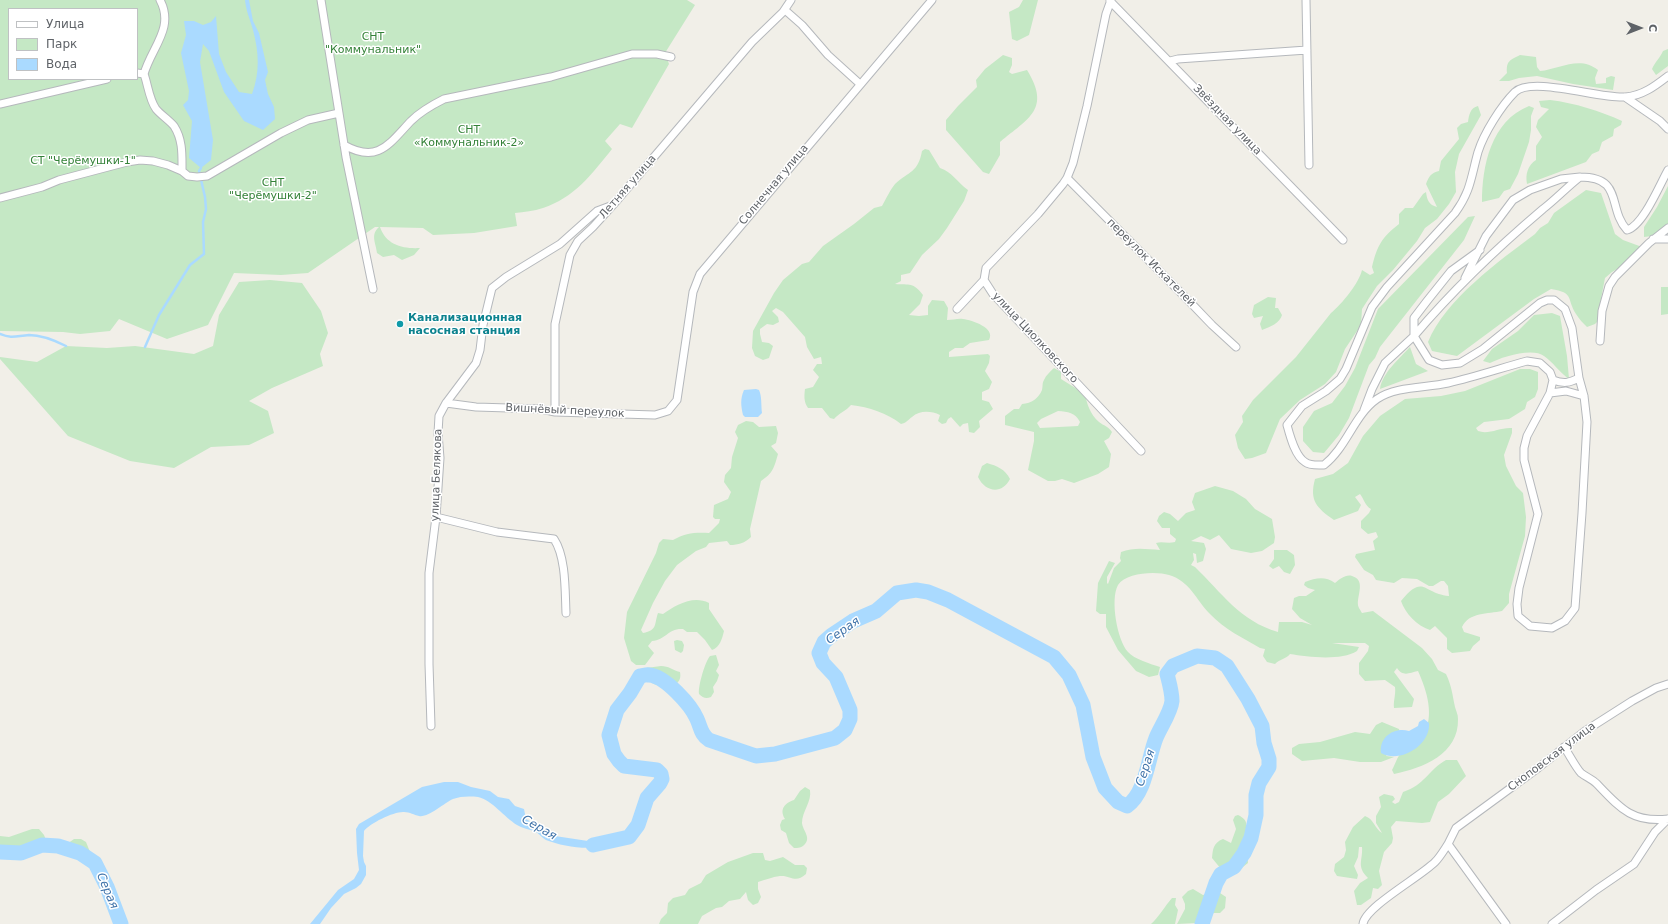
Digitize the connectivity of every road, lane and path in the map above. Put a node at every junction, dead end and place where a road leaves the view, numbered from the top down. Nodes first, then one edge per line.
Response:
1 (160, 0) edge
2 (320, 0) edge
3 (791, 0) edge
4 (932, 0) edge
5 (1306, 0) edge
6 (1110, 1) edge
7 (785, 10) junction
8 (1307, 50) junction
9 (672, 57) dead end
10 (1170, 61) junction
11 (140, 73) edge
12 (1668, 76) edge
13 (103, 80) edge
14 (860, 84) junction
15 (1625, 97) junction
16 (0, 104) edge
17 (339, 113) junction
18 (1668, 129) edge
19 (344, 145) junction
20 (1308, 165) dead end
21 (1668, 170) edge
22 (182, 171) junction
23 (1580, 177) junction
24 (1067, 178) junction
25 (0, 198) edge
26 (612, 205) junction
27 (1668, 228) edge
28 (1653, 239) junction
29 (1668, 239) edge
30 (1343, 240) dead end
31 (1480, 250) junction
32 (984, 280) junction
33 (1463, 283) junction
34 (372, 289) dead end
35 (957, 309) dead end
36 (1414, 336) junction
37 (1600, 341) dead end
38 (1236, 347) dead end
39 (1579, 378) junction
40 (1553, 380) junction
41 (1550, 393) junction
42 (1584, 396) junction
43 (677, 400) joint
44 (446, 403) junction
45 (555, 412) junction
46 (1363, 412) junction
47 (1141, 451) dead end
48 (436, 518) junction
49 (566, 613) dead end
50 (1668, 684) edge
51 (431, 726) dead end
52 (1564, 747) junction
53 (1668, 819) edge
54 (1448, 844) junction
55 (1363, 924) edge
56 (1506, 924) edge
57 (1552, 924) edge

1 - 11 street
2 - 17 street
3 - 7 street, Летняя улица
4 - 14 street, Солнечная улица
5 - 8 street
6 - 10 street, Звёздная улица
6 - 24 street
7 - 14 street
7 - 26 street, Летняя улица
8 - 10 street
8 - 20 street
9 - 19 street
10 - 30 street, Звёздная улица
11 - 22 street
12 - 15 street
13 - 16 street
14 - 43 street, Солнечная улица
15 - 18 street
15 - 46 street
17 - 19 street
17 - 22 street
19 - 34 street
21 - 23 street
22 - 25 street
23 - 31 street
23 - 33 street
24 - 32 street
24 - 38 street, переулок Искателей
26 - 44 street, улица Белякова
26 - 45 street, Летняя улица
27 - 28 street
28 - 29 street
28 - 37 street
31 - 33 street
31 - 36 street
32 - 35 street
32 - 47 street, улица Циолковского
33 - 36 street
36 - 39 street
36 - 46 street
39 - 40 street
39 - 42 street
40 - 41 street
40 - 46 street
41 - 42 street
41 - 42 street
43 - 45 street, Вишнёвый переулок
44 - 45 street, Вишнёвый переулок
44 - 48 street, улица Белякова
48 - 49 street
48 - 51 street, улица Белякова
50 - 52 street, Сноповская улица
52 - 53 street
52 - 54 street, Сноповская улица
53 - 57 street
54 - 55 street, Сноповская улица
54 - 56 street

